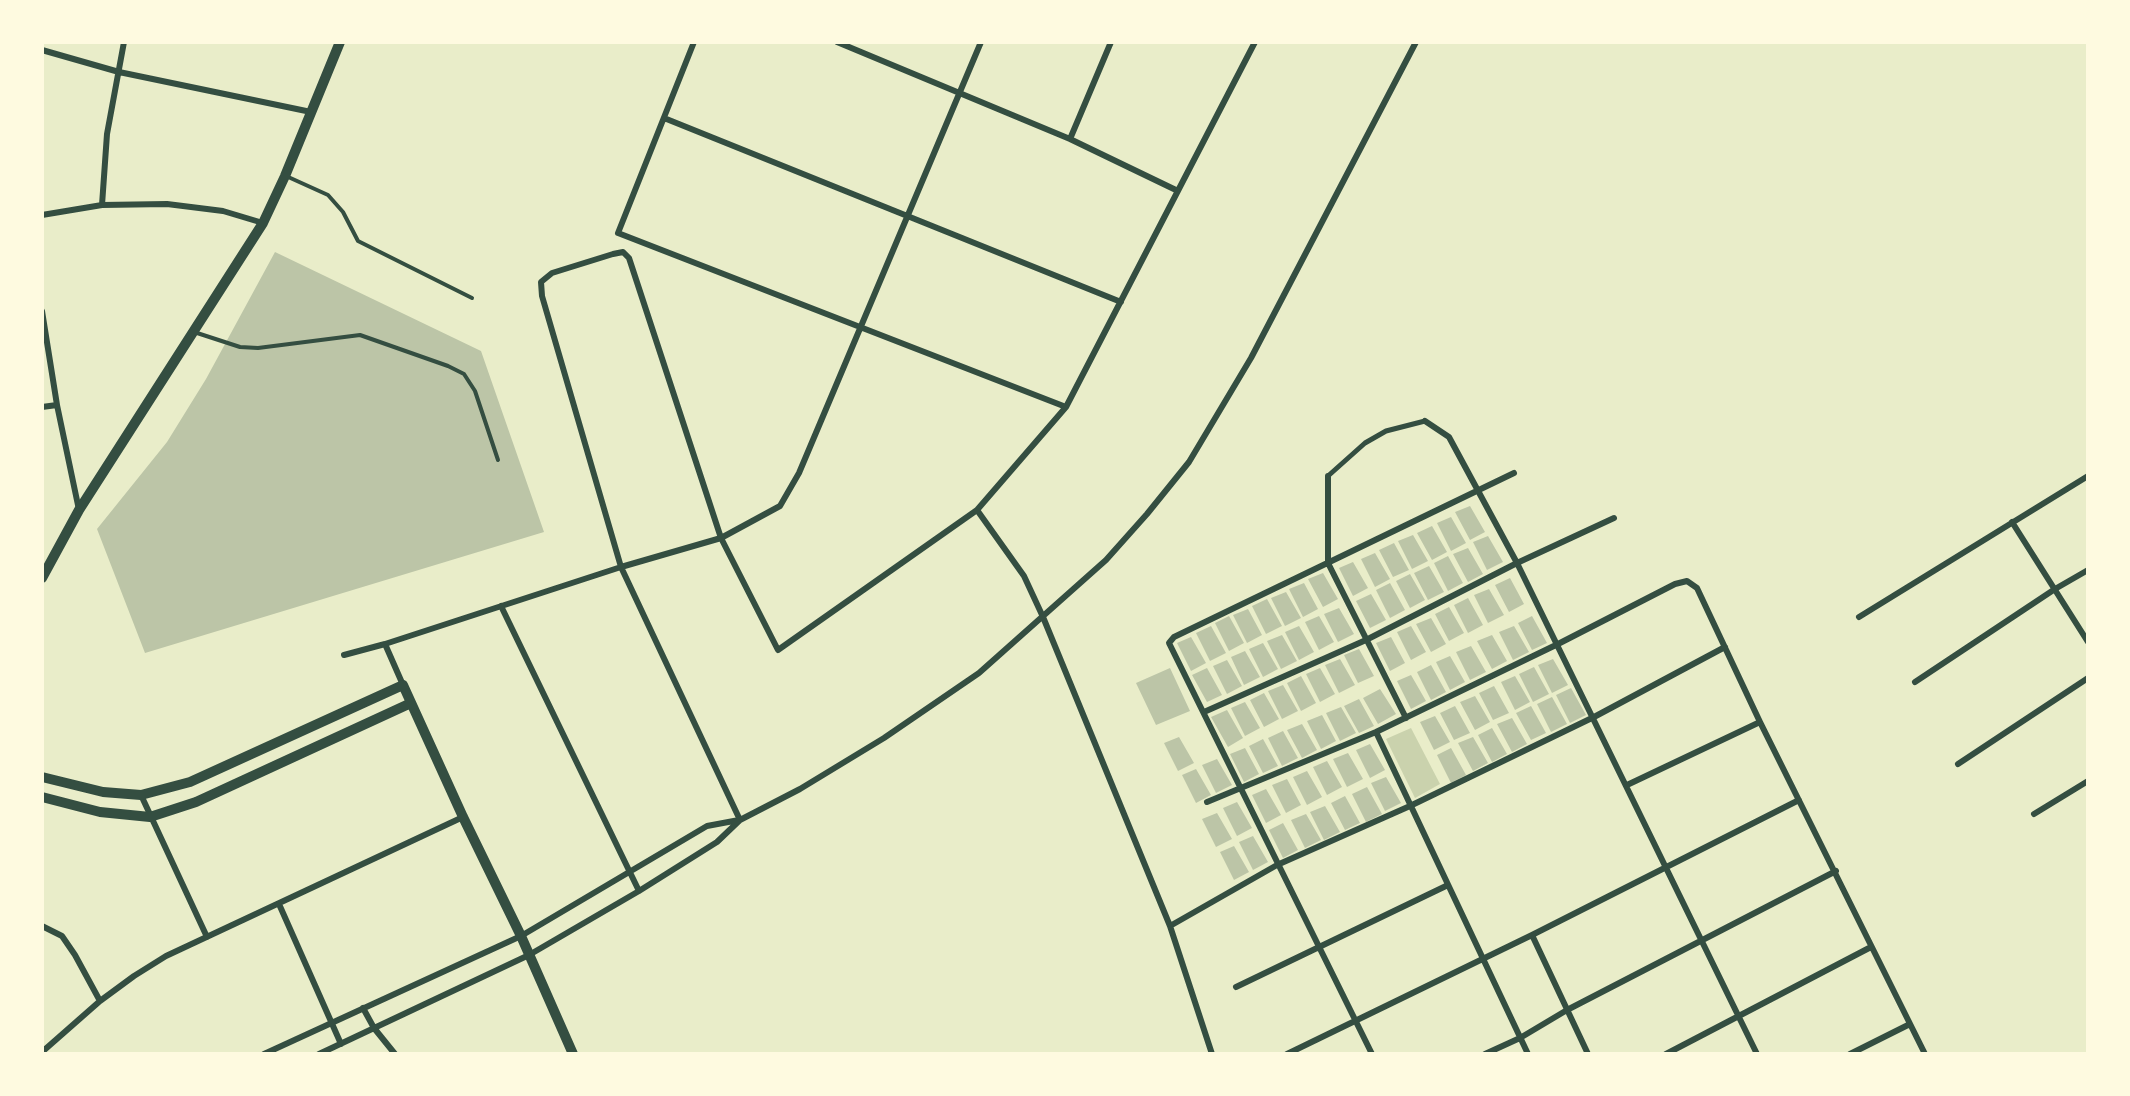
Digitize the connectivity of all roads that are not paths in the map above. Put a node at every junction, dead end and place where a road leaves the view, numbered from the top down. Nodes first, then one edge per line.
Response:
1 (124, 42) edge
2 (340, 42) edge
3 (694, 42) edge
4 (838, 42) edge
5 (981, 42) edge
6 (1111, 42) edge
7 (1255, 42) edge
8 (1416, 42) edge
9 (42, 50) edge
10 (119, 72) junction
11 (959, 93) junction
12 (311, 112) junction
13 (664, 118) junction
14 (1070, 139) junction
15 (285, 176) junction
16 (1178, 191) junction
17 (102, 205) junction
18 (42, 215) edge
19 (907, 216) junction
20 (263, 223) junction
21 (472, 297) dead end
22 (1121, 302) junction
23 (42, 311) edge
24 (861, 328) junction
25 (193, 331) junction
26 (57, 405) junction
27 (42, 407) edge
28 (1066, 407) junction
29 (1425, 421) joint
30 (498, 460) dead end
31 (1514, 473) dead end
32 (1328, 476) joint
33 (2088, 476) edge
34 (1477, 491) junction
35 (79, 510) junction
36 (977, 510) junction
37 (1614, 518) dead end
38 (2012, 522) junction
39 (721, 538) junction
40 (1517, 562) junction
41 (1328, 563) junction
42 (621, 567) junction
43 (2088, 570) edge
44 (42, 578) edge
45 (2055, 590) junction
46 (501, 606) junction
47 (1043, 617) junction
48 (1859, 618) dead end
49 (1366, 640) junction
50 (2088, 642) edge
51 (385, 644) junction
52 (1558, 644) junction
53 (1725, 647) junction
54 (344, 655) dead end
55 (2088, 678) edge
56 (1915, 682) dead end
57 (404, 685) junction
58 (411, 703) junction
59 (1204, 712) junction
60 (1594, 717) junction
61 (1406, 718) junction
62 (1760, 722) junction
63 (1376, 732) junction
64 (1958, 764) dead end
65 (42, 777) edge
66 (2088, 781) edge
67 (1627, 785) junction
68 (1242, 789) junction
69 (141, 795) junction
70 (42, 797) edge
71 (1799, 800) junction
72 (1207, 802) dead end
73 (1410, 806) junction
74 (2034, 814) dead end
75 (150, 817) junction
76 (463, 817) junction
77 (740, 820) junction
78 (1277, 865) junction
79 (1666, 866) junction
80 (629, 871) junction
81 (1836, 871) junction
82 (1448, 885) junction
83 (639, 891) junction
84 (279, 904) junction
85 (42, 926) edge
86 (1170, 926) junction
87 (1532, 935) junction
88 (521, 936) junction
89 (207, 937) junction
90 (1701, 941) junction
91 (1319, 947) junction
92 (1871, 947) junction
93 (529, 955) junction
94 (1483, 958) junction
95 (1236, 987) dead end
96 (100, 1001) junction
97 (363, 1008) junction
98 (1567, 1010) junction
99 (1737, 1016) junction
100 (1356, 1020) junction
101 (332, 1023) junction
102 (1910, 1024) junction
103 (374, 1028) junction
104 (1520, 1038) junction
105 (341, 1044) junction
106 (45, 1052) edge
107 (264, 1054) edge
108 (319, 1054) edge
109 (394, 1054) edge
110 (573, 1054) edge
111 (1212, 1054) edge
112 (1287, 1054) edge
113 (1372, 1054) edge
114 (1485, 1054) edge
115 (1528, 1054) edge
116 (1588, 1054) edge
117 (1666, 1054) edge
118 (1757, 1054) edge
119 (1850, 1054) edge
120 (1925, 1054) edge

1 - 10 street
2 - 12 street
3 - 13 street
4 - 11 street
5 - 11 street
6 - 14 street
7 - 16 street
8 - 47 street
9 - 10 street
10 - 12 street
10 - 17 street
11 - 14 street
11 - 19 street
12 - 15 street
13 - 19 street
13 - 24 street
14 - 16 street
15 - 20 street
15 - 21 lane
16 - 22 street
17 - 18 street
17 - 20 street
19 - 22 street
19 - 24 street
20 - 25 street
22 - 28 street
23 - 26 street
24 - 28 street
24 - 39 street
25 - 30 lane
25 - 35 street
26 - 27 street
26 - 35 street
28 - 36 street
29 - 32 street
29 - 34 street
31 - 34 street
32 - 41 street
33 - 38 street
34 - 40 street
34 - 41 street
35 - 44 street
36 - 39 street
36 - 47 street
37 - 40 street
38 - 45 street
38 - 48 street
39 - 42 street
39 - 42 street
40 - 49 street
40 - 52 street
41 - 49 street
41 - 59 street
42 - 46 street
42 - 77 street
43 - 45 street
45 - 50 street
45 - 56 street
46 - 51 street
46 - 80 street
47 - 77 street
47 - 86 street
49 - 59 street
49 - 61 street
51 - 54 street
51 - 57 street
52 - 53 street
52 - 60 street
52 - 61 street
53 - 60 street
53 - 62 street
55 - 64 street
57 - 58 street
57 - 69 street
58 - 75 street
58 - 76 street
59 - 68 street
60 - 67 street
60 - 73 street
61 - 63 street
62 - 67 street
62 - 71 street
63 - 68 street
63 - 73 street
65 - 69 street
66 - 74 street
67 - 79 street
68 - 72 street
68 - 78 street
69 - 75 street
70 - 75 street
71 - 79 street
71 - 81 street
73 - 78 street
73 - 82 street
75 - 89 street
76 - 84 street
76 - 88 street
77 - 80 street
77 - 83 street
78 - 86 street
78 - 91 street
79 - 87 street
79 - 90 street
80 - 83 street
80 - 88 street
81 - 90 street
81 - 92 street
82 - 91 street
82 - 94 street
83 - 93 street
84 - 89 street
84 - 101 street
85 - 96 street
86 - 111 street
87 - 94 street
87 - 98 street
88 - 93 street
88 - 97 street
89 - 96 street
90 - 98 street
90 - 99 street
91 - 95 street
91 - 100 street
92 - 99 street
92 - 102 street
93 - 103 street
93 - 110 street
94 - 100 street
94 - 104 street
96 - 106 street
97 - 101 street
97 - 103 street
98 - 104 street
98 - 116 street
99 - 117 street
99 - 118 street
100 - 112 street
100 - 113 street
101 - 105 street
101 - 107 street
102 - 119 street
102 - 120 street
103 - 105 street
103 - 109 street
104 - 114 street
104 - 115 street
105 - 108 street

